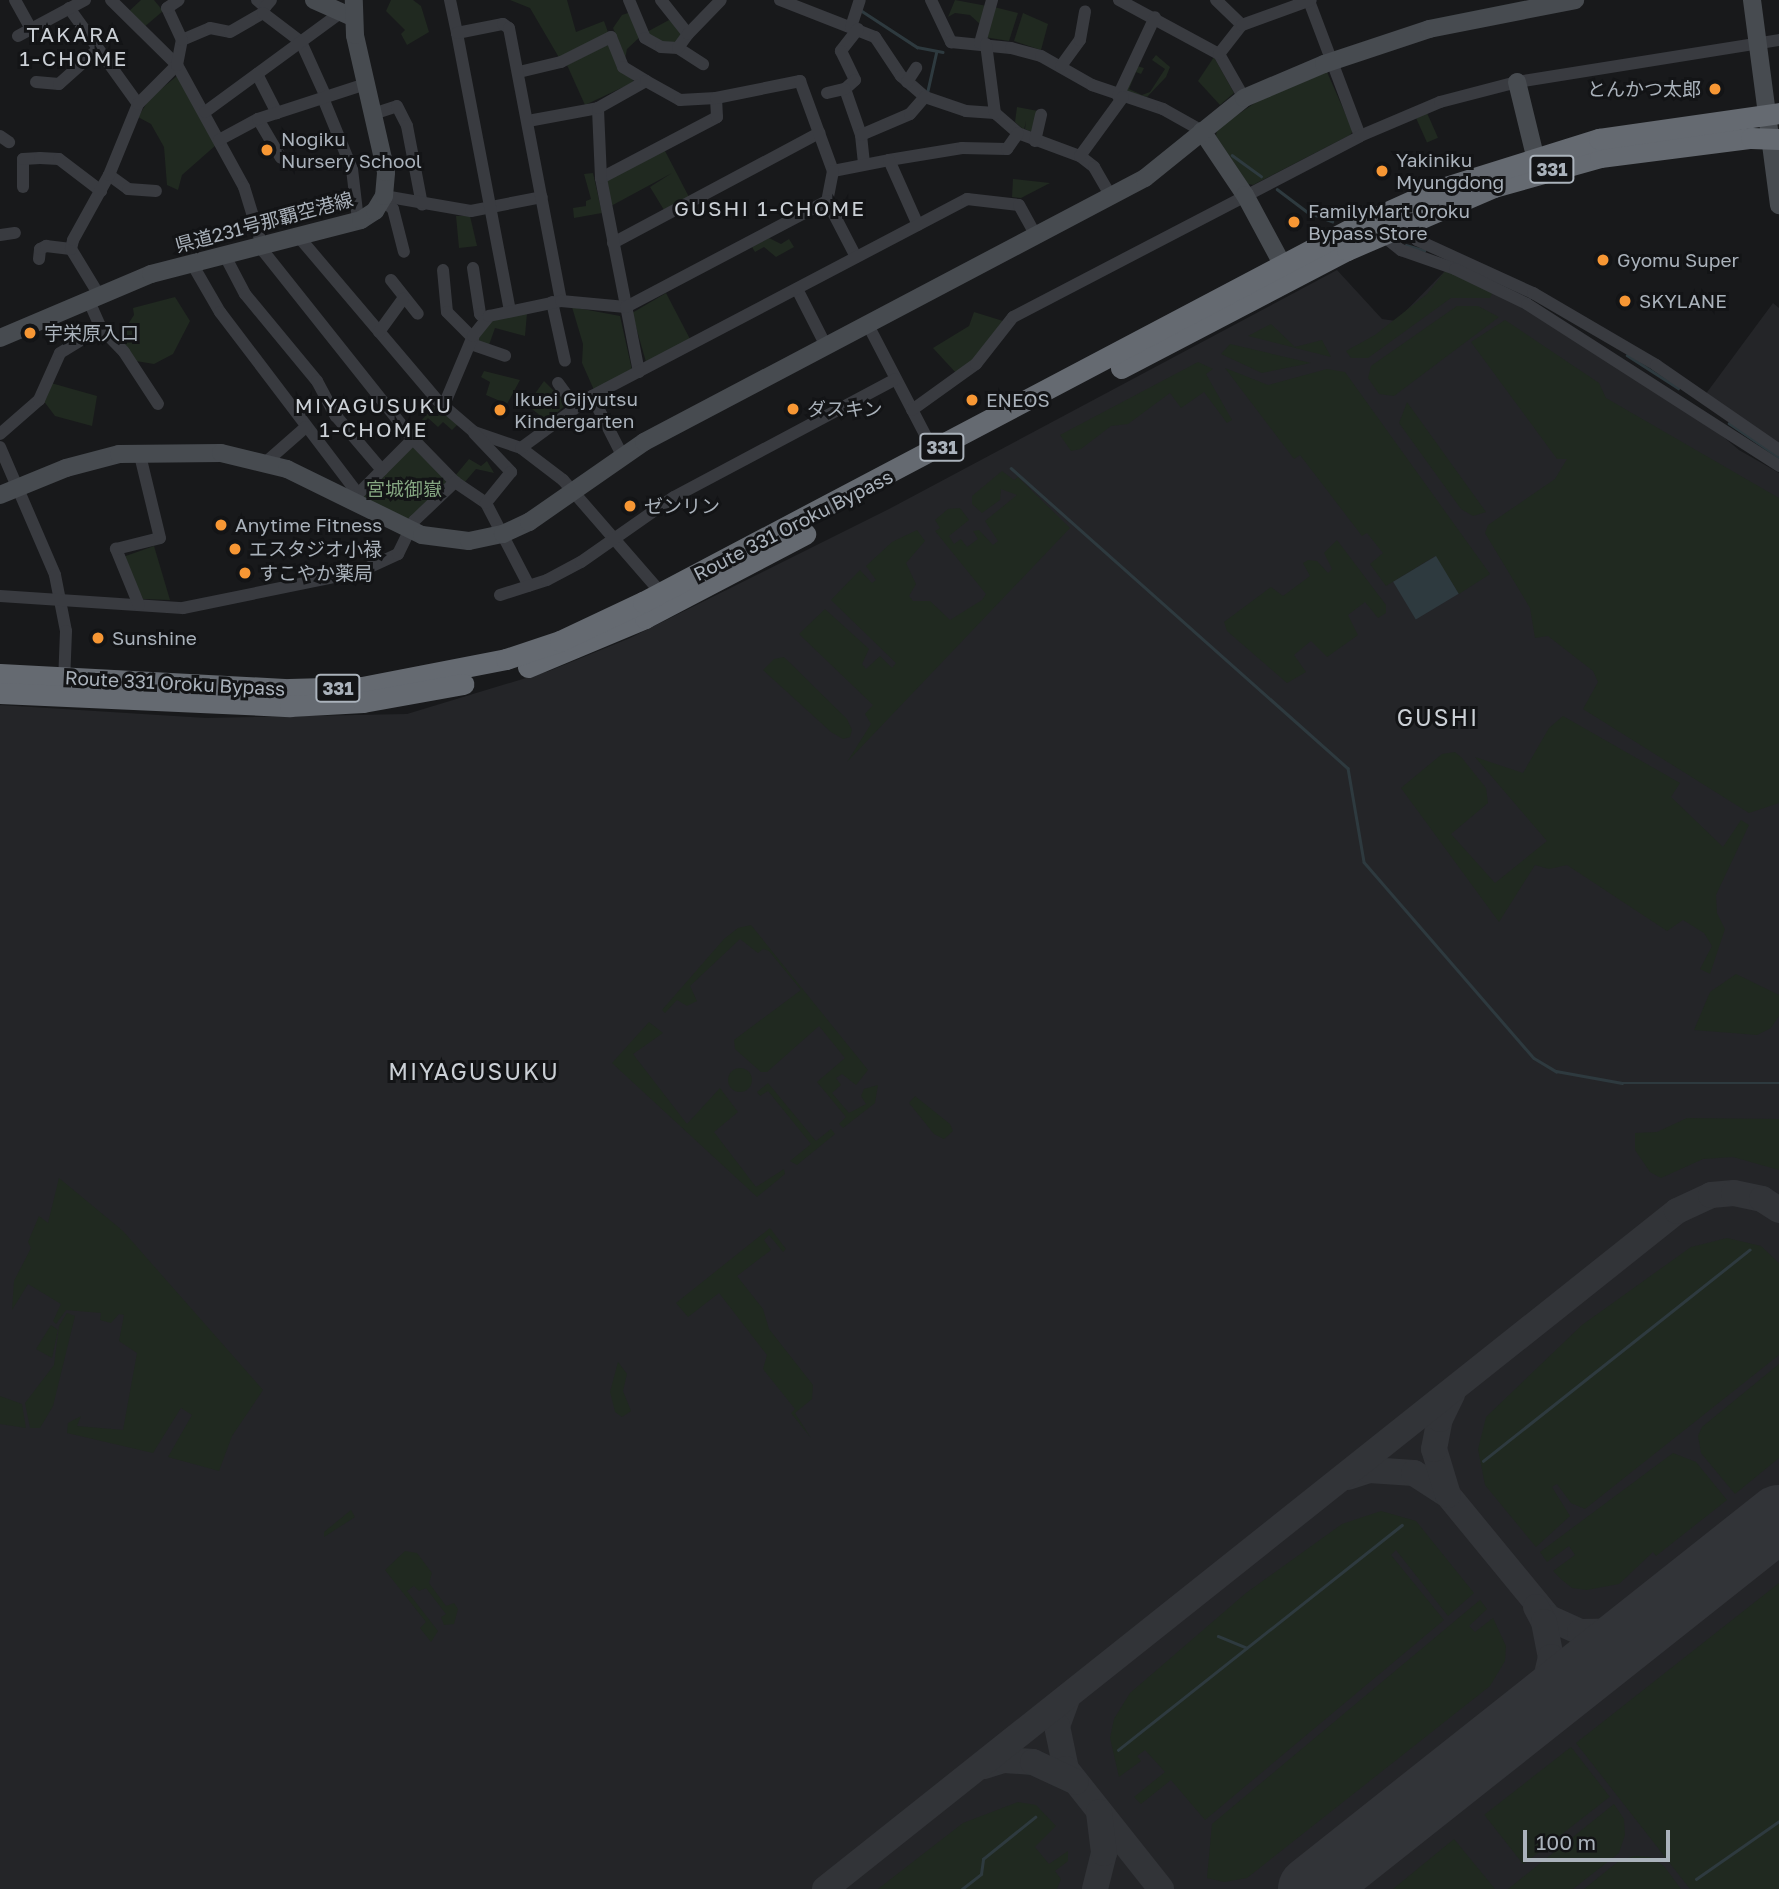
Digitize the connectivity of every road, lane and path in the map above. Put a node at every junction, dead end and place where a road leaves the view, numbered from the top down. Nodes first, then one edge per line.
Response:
1 (15, 0) edge
2 (85, 0) edge
3 (111, 0) edge
4 (178, 0) edge
5 (314, 0) edge
6 (450, 0) edge
7 (629, 0) edge
8 (661, 0) edge
9 (720, 0) edge
10 (780, 0) edge
11 (931, 0) edge
12 (992, 0) edge
13 (1119, 0) edge
14 (1216, 0) edge
15 (1310, 0) edge
16 (1575, 0) edge
17 (1752, 0) edge
18 (858, 4) edge
19 (1136, 4) edge
20 (264, 5) edge
21 (1503, 6) edge
22 (69, 8) junction
23 (348, 11) edge
24 (1085, 11) dead end
25 (1155, 17) junction
26 (1242, 25) junction
27 (854, 28) junction
28 (31, 29) junction
29 (457, 33) junction
30 (688, 34) junction
31 (18, 36) dead end
32 (182, 40) junction
33 (1779, 40) edge
34 (301, 42) junction
35 (983, 44) junction
36 (1758, 45) junction
37 (678, 48) junction
38 (97, 50) junction
39 (1219, 54) junction
40 (1331, 62) junction
41 (703, 64) dead end
42 (177, 65) junction
43 (1061, 66) junction
44 (916, 68) dead end
45 (519, 72) junction
46 (257, 74) junction
47 (646, 81) junction
48 (36, 82) dead end
49 (907, 82) junction
50 (1517, 82) junction
51 (366, 84) junction
52 (856, 86) junction
53 (827, 93) dead end
54 (1120, 96) junction
55 (925, 97) junction
56 (325, 98) junction
57 (716, 98) junction
58 (1244, 98) junction
59 (138, 104) junction
60 (598, 108) junction
61 (205, 112) junction
62 (277, 113) junction
63 (995, 113) junction
64 (373, 114) junction
65 (1773, 114) edge
66 (1041, 115) dead end
67 (258, 119) junction
68 (528, 121) junction
69 (1202, 131) junction
70 (819, 133) junction
71 (1018, 133) junction
72 (862, 135) junction
73 (1360, 136) junction
74 (1774, 139) edge
75 (219, 140) junction
76 (1035, 141) junction
77 (1080, 156) junction
78 (1535, 156) junction
79 (281, 158) dead end
80 (889, 160) junction
81 (864, 164) junction
82 (833, 171) junction
83 (109, 175) junction
84 (601, 177) junction
85 (23, 187) dead end
86 (101, 191) junction
87 (156, 191) dead end
88 (1245, 195) junction
89 (1111, 197) junction
90 (383, 198) junction
91 (542, 198) junction
92 (827, 201) junction
93 (422, 205) junction
94 (1779, 205) edge
95 (490, 207) junction
96 (358, 220) junction
97 (1406, 223) junction
98 (918, 225) junction
99 (15, 233) dead end
100 (1381, 234) junction
101 (0, 235) edge
102 (298, 236) junction
103 (1036, 236) junction
104 (613, 243) junction
105 (263, 244) junction
106 (71, 248) junction
107 (404, 252) dead end
108 (224, 254) junction
109 (856, 257) junction
110 (39, 260) dead end
111 (191, 262) junction
112 (472, 268) dead end
113 (443, 270) dead end
114 (1286, 272) junction
115 (391, 280) dead end
116 (797, 289) junction
117 (93, 297) junction
118 (403, 299) junction
119 (557, 302) junction
120 (626, 307) junction
121 (510, 311) junction
122 (418, 314) dead end
123 (485, 320) junction
124 (868, 325) junction
125 (101, 328) junction
126 (379, 332) junction
127 (0, 338) edge
128 (472, 341) junction
129 (826, 346) junction
130 (505, 356) dead end
131 (565, 361) dead end
132 (1656, 365) junction
133 (639, 372) junction
134 (896, 379) junction
135 (1647, 379) junction
136 (558, 383) dead end
137 (592, 396) junction
138 (158, 404) dead end
139 (444, 405) junction
140 (575, 405) junction
141 (912, 410) junction
142 (306, 427) junction
143 (474, 432) junction
144 (0, 434) edge
145 (414, 439) junction
146 (0, 447) edge
147 (521, 448) junction
148 (1779, 450) edge
149 (139, 452) junction
150 (934, 452) junction
151 (622, 455) junction
152 (266, 462) junction
153 (1779, 466) edge
154 (382, 470) junction
155 (455, 482) junction
156 (17, 487) junction
157 (573, 490) junction
158 (0, 495) edge
159 (486, 503) junction
160 (408, 530) junction
161 (503, 534) junction
162 (615, 538) junction
163 (529, 586) junction
164 (500, 595) dead end
165 (0, 596) edge
166 (665, 599) junction
167 (62, 600) junction
168 (139, 605) junction
169 (0, 674) edge
170 (64, 686) junction
171 (0, 693) edge

1 - 28 street
2 - 22 street
3 - 42 street
4 - 32 street
5 - 23 street
6 - 29 street
7 - 37 street
8 - 30 street
9 - 30 street
10 - 27 street
11 - 35 street
12 - 35 street
13 - 19 street
14 - 26 street
15 - 26 street
15 - 40 street
16 - 21 street
17 - 36 street
18 - 27 street
19 - 25 street
20 - 32 street
20 - 34 street
21 - 40 street
22 - 28 street
22 - 38 street
23 - 34 street
23 - 51 street
24 - 43 street
25 - 39 street
25 - 54 street
26 - 39 street
27 - 49 street
27 - 52 street
28 - 31 street
29 - 45 street
29 - 95 street
30 - 37 street
32 - 42 street
33 - 36 street
34 - 46 street
34 - 56 street
35 - 43 street
35 - 63 street
36 - 50 street
36 - 65 street
37 - 41 street
38 - 48 street
38 - 59 street
39 - 58 street
40 - 58 street
40 - 73 street
42 - 59 street
42 - 61 street
43 - 54 street
44 - 49 street
45 - 47 street
45 - 68 street
46 - 61 street
46 - 62 street
47 - 57 street
47 - 60 street
49 - 55 street
50 - 73 street
50 - 78 street
51 - 56 street
51 - 64 street
52 - 53 street
52 - 72 street
54 - 69 street
54 - 77 street
55 - 63 street
55 - 72 street
56 - 62 street
56 - 96 street
57 - 70 street
57 - 84 street
58 - 69 street
59 - 83 street
60 - 68 street
60 - 84 street
61 - 75 street
62 - 67 street
63 - 71 street
64 - 90 street
64 - 93 street
65 - 74 street
65 - 78 highway, Route 331 Oroku Bypass / 331
66 - 76 street
67 - 75 street
67 - 79 street
68 - 91 street
69 - 88 street
69 - 89 street
70 - 82 street
70 - 104 street
71 - 76 street
71 - 80 street
72 - 81 street
73 - 88 street
74 - 94 street
74 - 97 highway, Route 331 Oroku Bypass / 331
75 - 105 street
76 - 77 street
77 - 89 street
78 - 114 highway, Route 331 Oroku Bypass / 331
80 - 81 street
80 - 98 street
81 - 82 street
82 - 92 street
83 - 86 street
83 - 87 street
84 - 104 street
85 - 86 street
86 - 106 street
88 - 114 street
88 - 141 street
89 - 103 street
90 - 93 street
90 - 96 street, 県道231号那覇空港線
90 - 107 street
91 - 95 street
91 - 119 street
92 - 109 street
92 - 120 street
93 - 95 street
95 - 121 street
96 - 102 street, 県道231号那覇空港線
97 - 100 highway, Route 331 Oroku Bypass / 331
97 - 132 street
98 - 103 street
98 - 109 street
99 - 101 street
100 - 114 highway, Route 331 Oroku Bypass / 331
100 - 135 street
102 - 105 street, 県道231号那覇空港線
102 - 126 street
103 - 124 street
104 - 120 street
105 - 108 street, 県道231号那覇空港線
105 - 145 street
106 - 110 street
106 - 117 street
108 - 111 street, 県道231号那覇空港線
108 - 154 street
109 - 116 street
111 - 117 street, 県道231号那覇空港線
111 - 142 street
112 - 123 street
113 - 128 street
114 - 150 highway, Route 331 Oroku Bypass / 331
114 - 166 highway, Route 331 Oroku Bypass / 331
115 - 118 street
116 - 129 street
116 - 133 street
117 - 125 street
117 - 127 street, 県道231号那覇空港線
118 - 122 street
118 - 126 street
119 - 120 street
119 - 121 street
119 - 131 street
120 - 133 street
121 - 123 street
123 - 128 street
124 - 129 street
124 - 134 street
125 - 138 street
125 - 144 street
126 - 139 street
128 - 130 street
128 - 139 street
129 - 151 street
132 - 135 street
132 - 148 street
133 - 137 street
134 - 141 street
134 - 162 street
135 - 153 street
136 - 140 street
137 - 140 street
137 - 151 street
139 - 143 street
140 - 147 street
141 - 150 street
142 - 152 street
142 - 154 street
143 - 147 street
143 - 159 street
145 - 154 street
145 - 155 street
146 - 156 street
147 - 157 street
149 - 152 street
149 - 156 street
149 - 168 street
150 - 166 highway, Route 331 Oroku Bypass / 331
151 - 157 street
152 - 160 street
155 - 159 street
155 - 160 street
156 - 158 street
156 - 167 street
157 - 161 street
157 - 162 street
159 - 161 street
160 - 161 street
160 - 168 street
161 - 163 street
162 - 163 street
162 - 166 street
163 - 164 street
165 - 167 street
166 - 170 highway, Route 331 Oroku Bypass / 331
167 - 168 street
167 - 170 street
169 - 170 highway, Route 331 Oroku Bypass / 331
170 - 171 highway, Route 331 Oroku Bypass / 331

